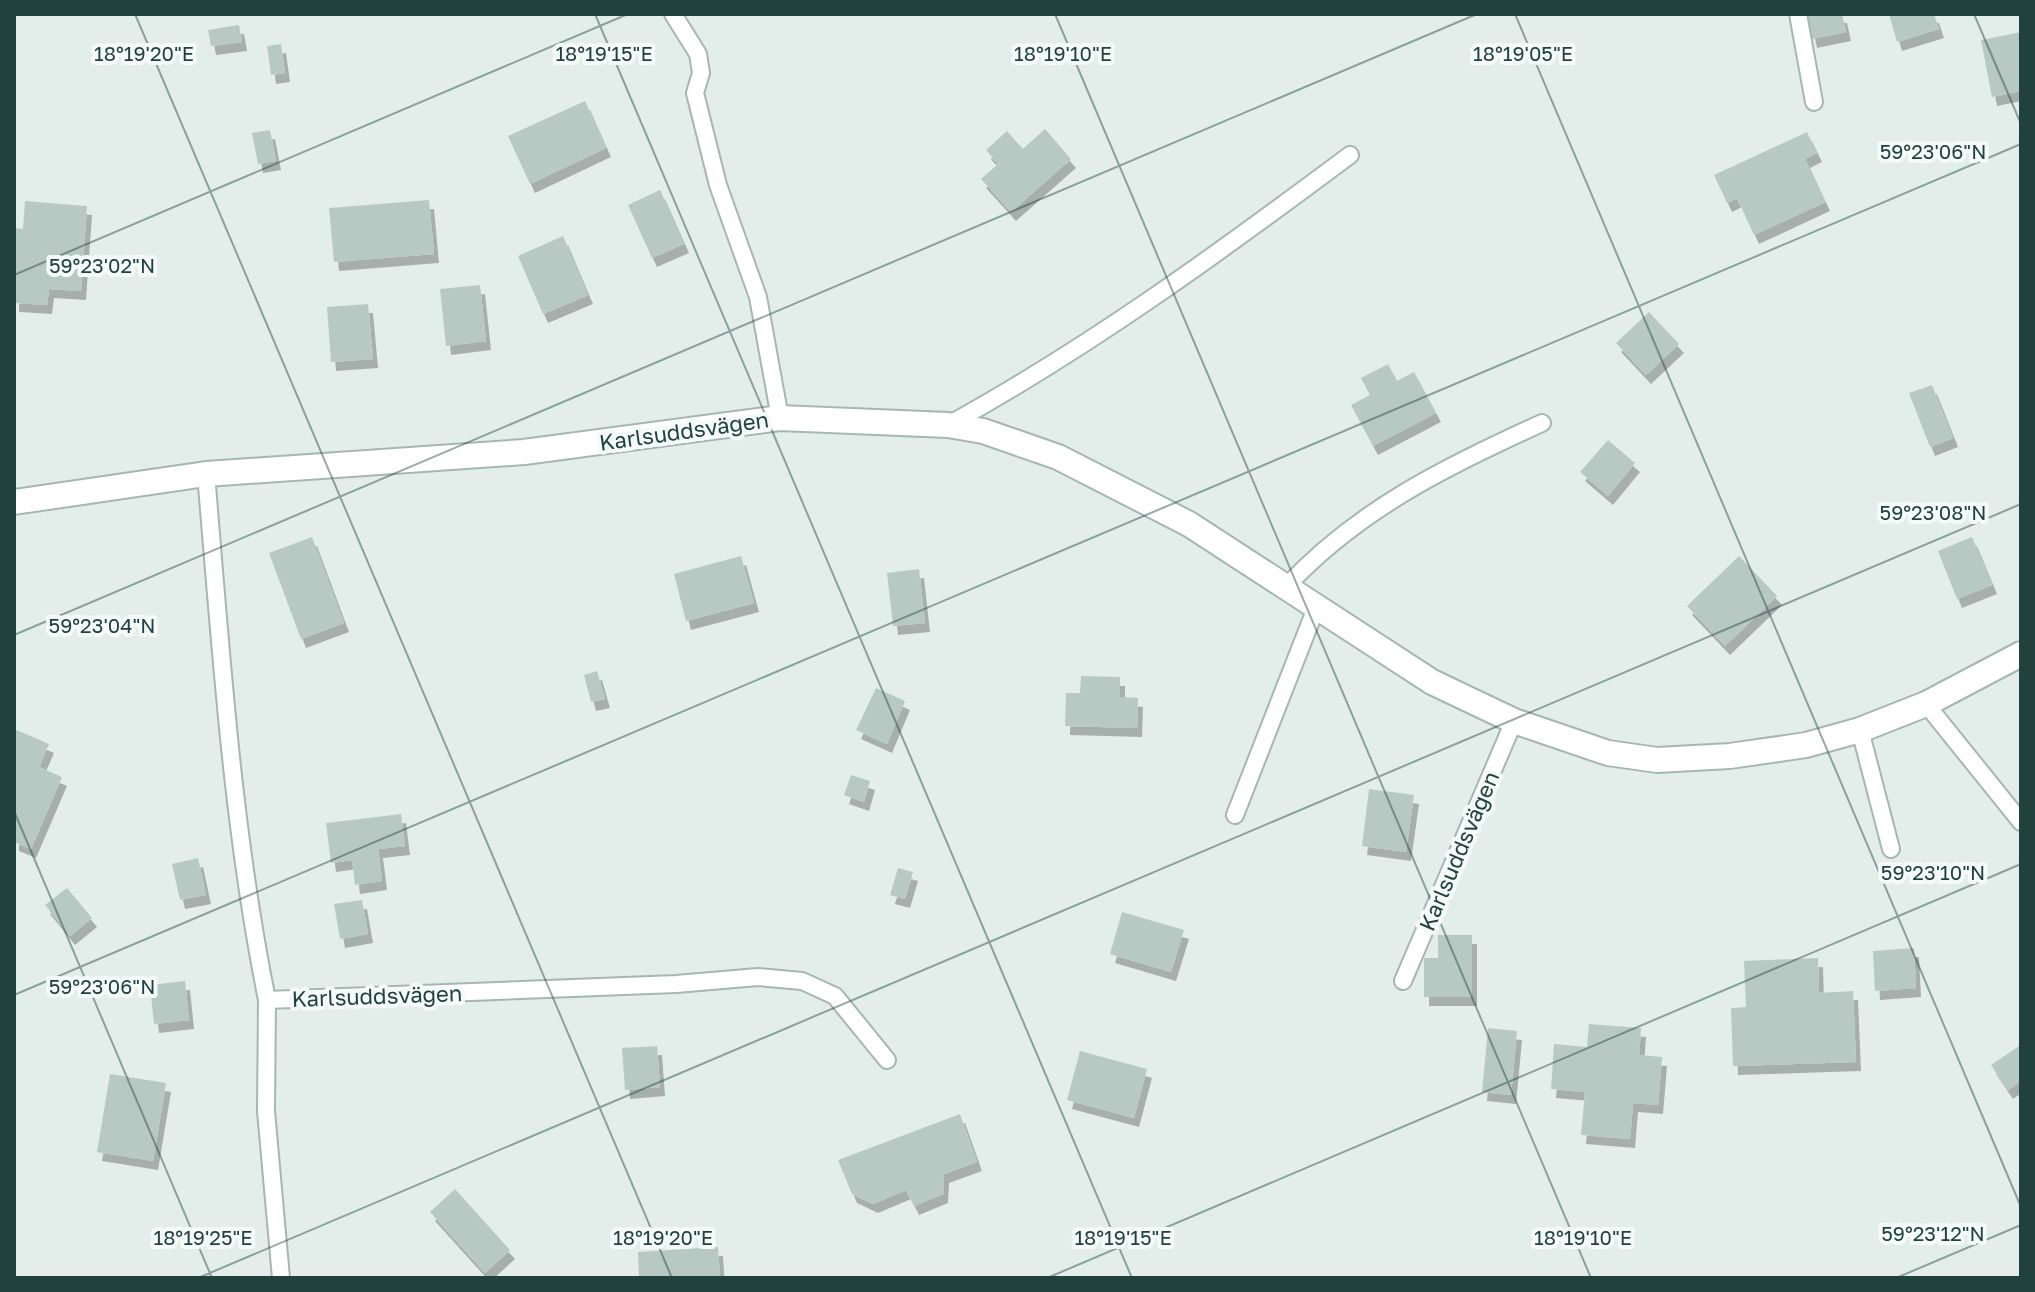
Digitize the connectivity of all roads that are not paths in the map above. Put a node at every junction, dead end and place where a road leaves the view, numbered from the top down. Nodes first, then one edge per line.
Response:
1 (673, 14) edge
2 (1798, 14) edge
3 (1814, 102) dead end
4 (1350, 155) dead end
5 (780, 418) junction
6 (1542, 423) dead end
7 (948, 425) junction
8 (206, 474) junction
9 (14, 502) edge
10 (1285, 588) junction
11 (1316, 608) junction
12 (2021, 654) edge
13 (1926, 704) junction
14 (1514, 721) junction
15 (1860, 730) junction
16 (1235, 815) dead end
17 (2021, 822) edge
18 (1891, 849) dead end
19 (1403, 981) dead end
20 (267, 1000) junction
21 (887, 1060) dead end
22 (281, 1278) edge

1 - 5 lane, Karlsuddsvägen
2 - 3 lane
4 - 7 lane
5 - 7 street, Karlsuddsvägen
5 - 8 street, Karlsuddsvägen
6 - 10 lane
7 - 10 street, Karlsuddsvägen
8 - 9 street, Karlsuddsvägen
8 - 20 lane, Karlsuddsvägen
10 - 11 street, Karlsuddsvägen
11 - 14 street, Karlsuddsvägen
11 - 16 lane
12 - 13 street, Karlsuddsvägen
13 - 15 street, Karlsuddsvägen
13 - 17 lane
14 - 15 street, Karlsuddsvägen
14 - 19 lane, Karlsuddsvägen
15 - 18 lane
20 - 21 lane, Karlsuddsvägen
20 - 22 lane

